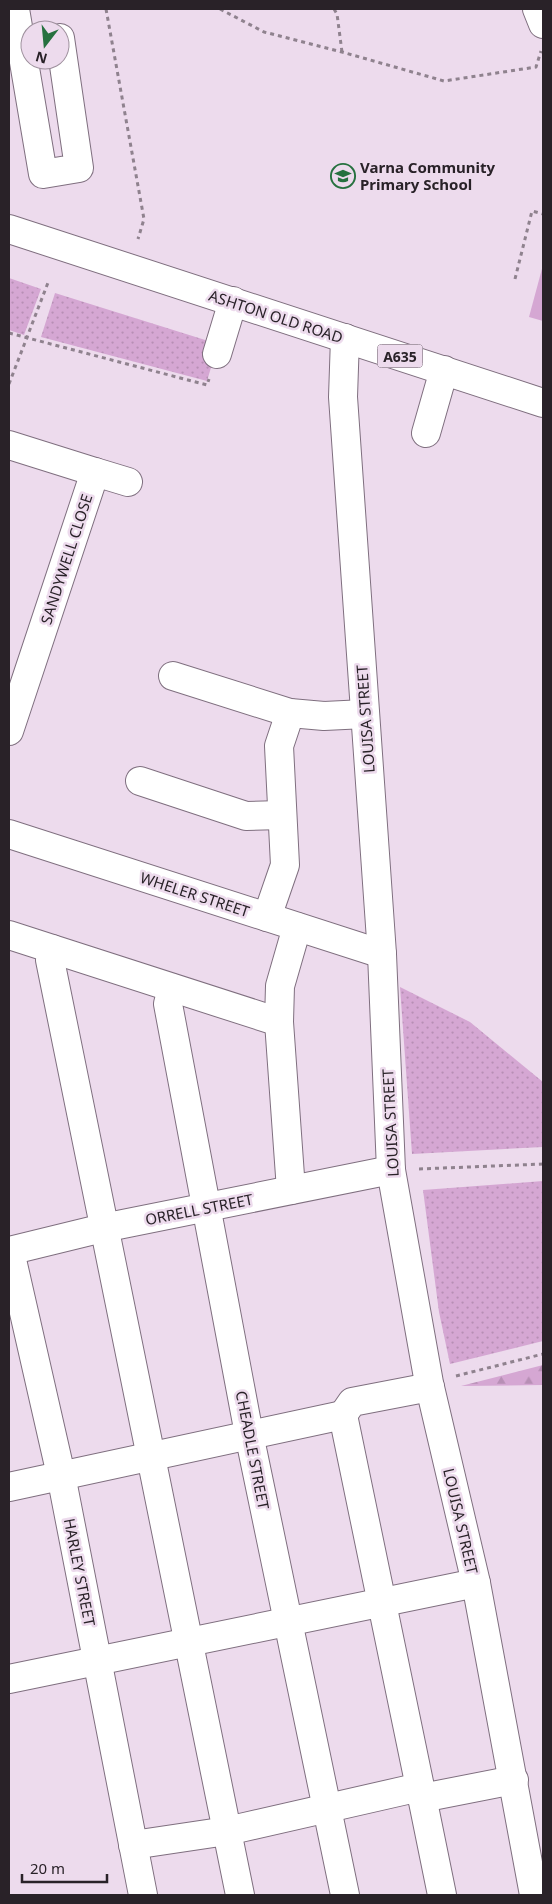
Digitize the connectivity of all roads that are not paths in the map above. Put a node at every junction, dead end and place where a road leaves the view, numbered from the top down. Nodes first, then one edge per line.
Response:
1 (15, 9) edge
2 (537, 9) edge
3 (543, 24) edge
4 (20, 38) edge
5 (25, 70) edge
6 (65, 70) edge
7 (9, 229) edge
8 (233, 302) junction
9 (345, 338) junction
10 (217, 354) road end
11 (444, 370) junction
12 (543, 403) edge
13 (426, 433) dead end
14 (9, 445) edge
15 (95, 472) junction
16 (128, 482) dead end
17 (173, 676) dead end
18 (290, 713) junction
19 (365, 714) junction
20 (9, 731) edge
21 (140, 781) dead end
22 (282, 815) junction
23 (9, 834) edge
24 (267, 917) junction
25 (297, 927) junction
26 (9, 935) edge
27 (52, 949) junction
28 (382, 954) junction
29 (170, 996) junction
30 (279, 1022) junction
31 (390, 1170) junction
32 (291, 1190) junction
33 (207, 1207) junction
34 (103, 1228) junction
35 (10, 1251) edge
36 (429, 1385) junction
37 (343, 1415) junction
38 (249, 1434) junction
39 (150, 1456) junction
40 (62, 1475) junction
41 (9, 1487) edge
42 (476, 1584) junction
43 (382, 1604) junction
44 (288, 1623) junction
45 (188, 1643) junction
46 (98, 1662) junction
47 (9, 1679) edge
48 (514, 1780) junction
49 (421, 1793) junction
50 (327, 1809) junction
51 (227, 1831) junction
52 (133, 1845) junction
53 (143, 1895) edge
54 (240, 1895) edge
55 (345, 1895) edge
56 (442, 1895) edge
57 (534, 1895) edge

1 - 4 main road
2 - 3 main road
5 - 6 main road
7 - 8 main road, ASHTON OLD ROAD / A635
8 - 9 main road, ASHTON OLD ROAD / A635
8 - 10 main road
9 - 11 main road, ASHTON OLD ROAD / A635
9 - 19 main road, LOUISA STREET
11 - 12 main road, ASHTON OLD ROAD / A635
11 - 13 main road
14 - 15 main road
15 - 16 main road
15 - 20 main road, SANDYWELL CLOSE
17 - 18 main road
18 - 19 main road
18 - 22 main road
19 - 28 main road, LOUISA STREET
21 - 22 main road
22 - 24 main road
23 - 24 main road, WHELER STREET
24 - 25 main road, WHELER STREET
25 - 28 main road, WHELER STREET
25 - 30 main road
26 - 27 main road
27 - 29 main road
27 - 34 main road
28 - 31 main road, LOUISA STREET
29 - 30 main road
29 - 33 main road, CHEADLE STREET
30 - 32 main road
31 - 32 main road, ORRELL STREET
31 - 36 main road, LOUISA STREET
32 - 33 main road, ORRELL STREET
33 - 34 main road, ORRELL STREET
33 - 38 main road, CHEADLE STREET
34 - 35 main road, ORRELL STREET
34 - 39 main road
35 - 40 main road, HARLEY STREET
36 - 37 main road
36 - 42 main road, LOUISA STREET
37 - 38 main road
37 - 43 main road
38 - 39 main road
38 - 44 main road, CHEADLE STREET
39 - 40 main road
39 - 45 main road
40 - 41 main road
40 - 46 main road, HARLEY STREET
42 - 43 main road
42 - 48 main road, LOUISA STREET
43 - 44 main road
43 - 49 main road
44 - 45 main road
44 - 50 main road, CHEADLE STREET
45 - 46 main road
45 - 51 main road
46 - 47 main road
46 - 52 main road, HARLEY STREET
48 - 49 main road
48 - 57 main road, LOUISA STREET
49 - 50 main road
49 - 56 main road
50 - 51 main road
50 - 55 main road, CHEADLE STREET
51 - 52 main road
51 - 54 main road
52 - 53 main road, HARLEY STREET

